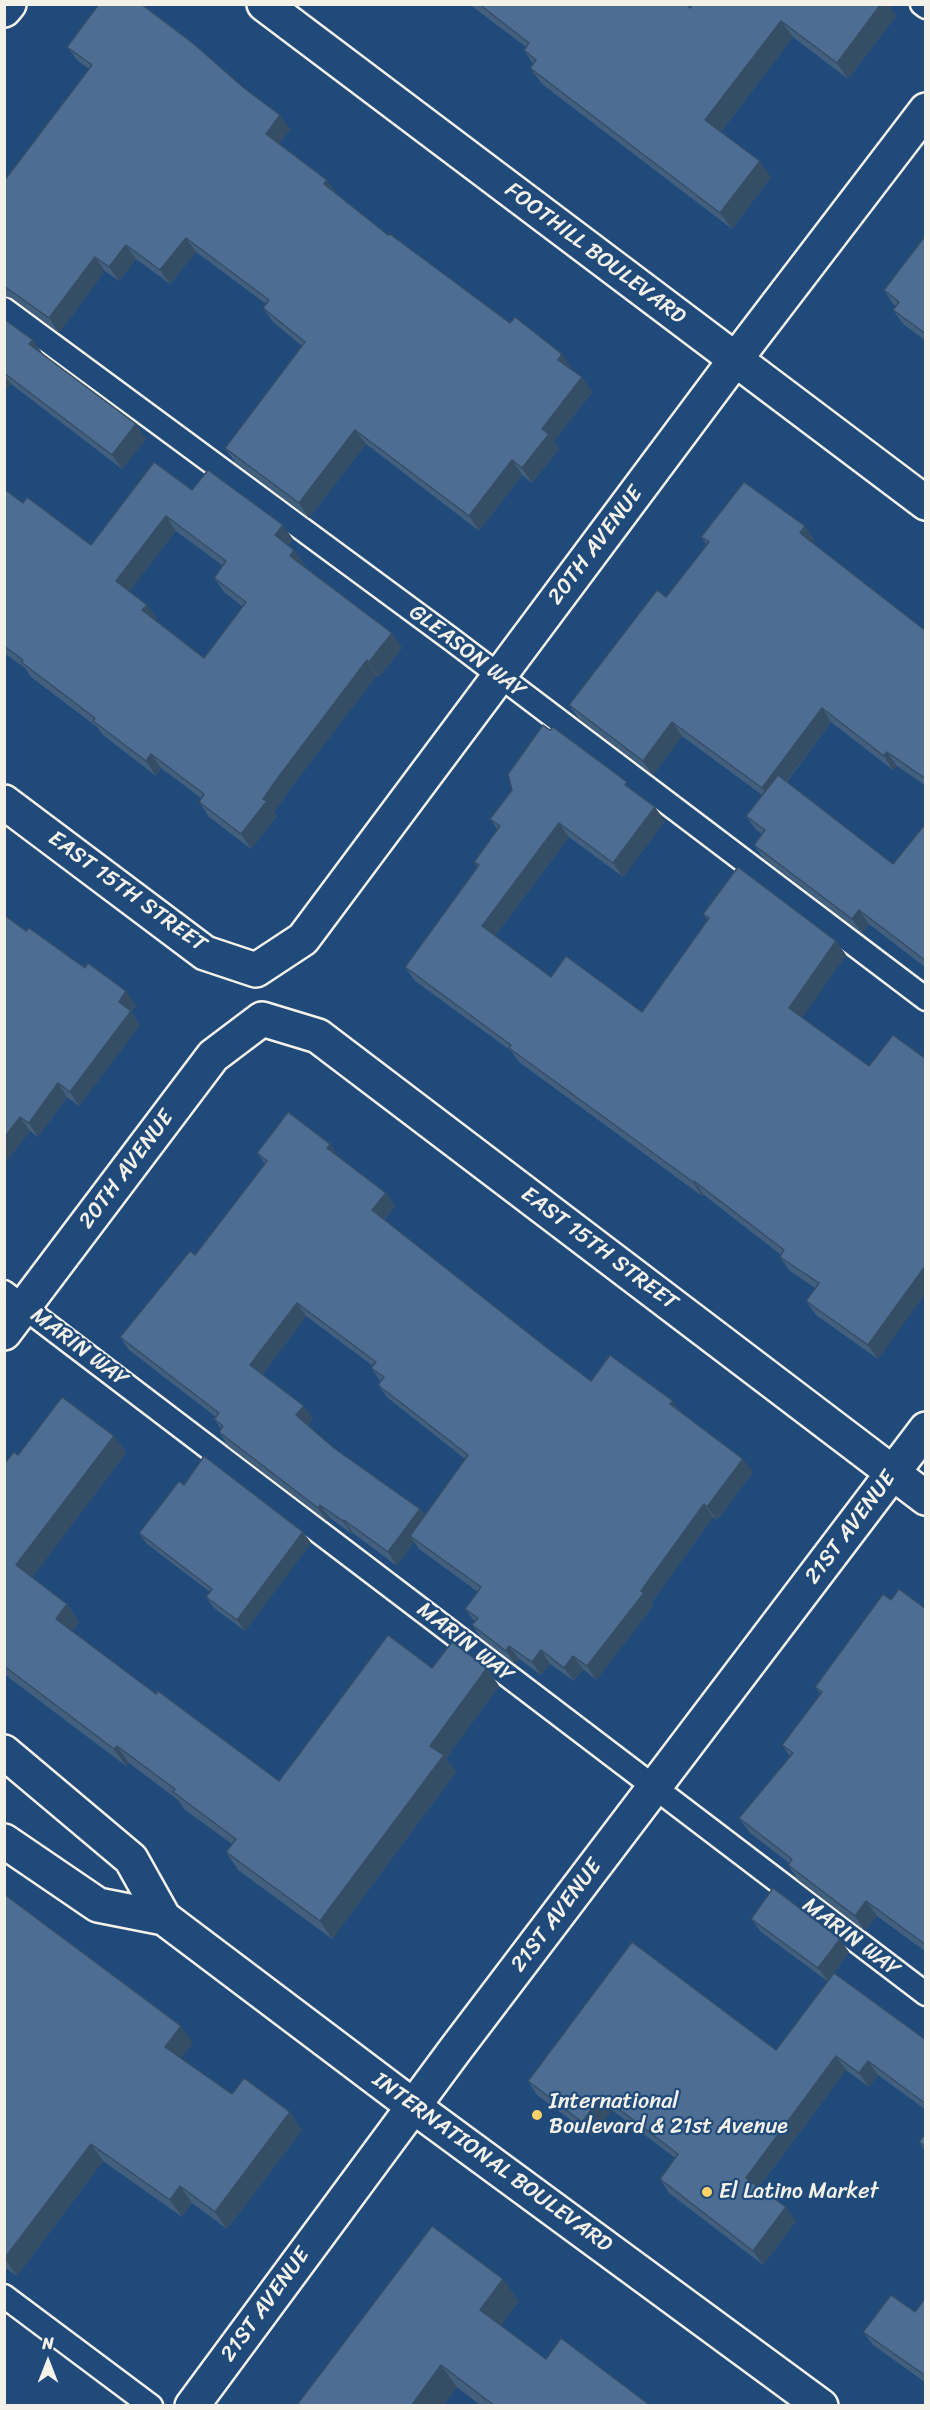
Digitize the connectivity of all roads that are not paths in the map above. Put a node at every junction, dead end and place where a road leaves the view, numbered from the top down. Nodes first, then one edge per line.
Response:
1 (9, 4) edge
2 (264, 4) edge
3 (922, 4) edge
4 (926, 7) edge
5 (4, 10) edge
6 (926, 110) edge
7 (4, 309) edge
8 (735, 360) junction
9 (926, 503) edge
10 (499, 676) junction
11 (4, 802) edge
12 (256, 970) joint
13 (926, 999) edge
14 (262, 1019) joint
15 (14, 1299) edge
16 (4, 1333) edge
17 (926, 1429) edge
18 (893, 1473) junction
19 (926, 1498) edge
20 (4, 1752) edge
21 (653, 1788) junction
22 (4, 1841) edge
23 (164, 1918) junction
24 (926, 1994) edge
25 (413, 2106) junction
26 (4, 2296) edge
27 (151, 2406) edge
28 (192, 2406) edge
29 (821, 2406) edge

1 - 5 street
2 - 8 street, FOOTHILL BOULEVARD
3 - 4 lane
6 - 8 street, 20TH AVENUE
7 - 10 lane, GLEASON WAY
8 - 9 street, FOOTHILL BOULEVARD
8 - 10 street, 20TH AVENUE
10 - 12 street, 20TH AVENUE
10 - 13 lane, GLEASON WAY
11 - 12 street, EAST 15TH STREET
14 - 15 street, 20TH AVENUE
14 - 18 street, EAST 15TH STREET
15 - 16 street, 20TH AVENUE
15 - 21 lane, MARIN WAY
17 - 18 street, 21ST AVENUE
18 - 19 street, EAST 15TH STREET
18 - 21 street, 21ST AVENUE
20 - 23 street, INTERNATIONAL BOULEVARD
21 - 24 lane, MARIN WAY
21 - 25 street, 21ST AVENUE
22 - 23 street, INTERNATIONAL BOULEVARD
23 - 25 street, INTERNATIONAL BOULEVARD
25 - 28 street, 21ST AVENUE
25 - 29 street, INTERNATIONAL BOULEVARD
26 - 27 lane

